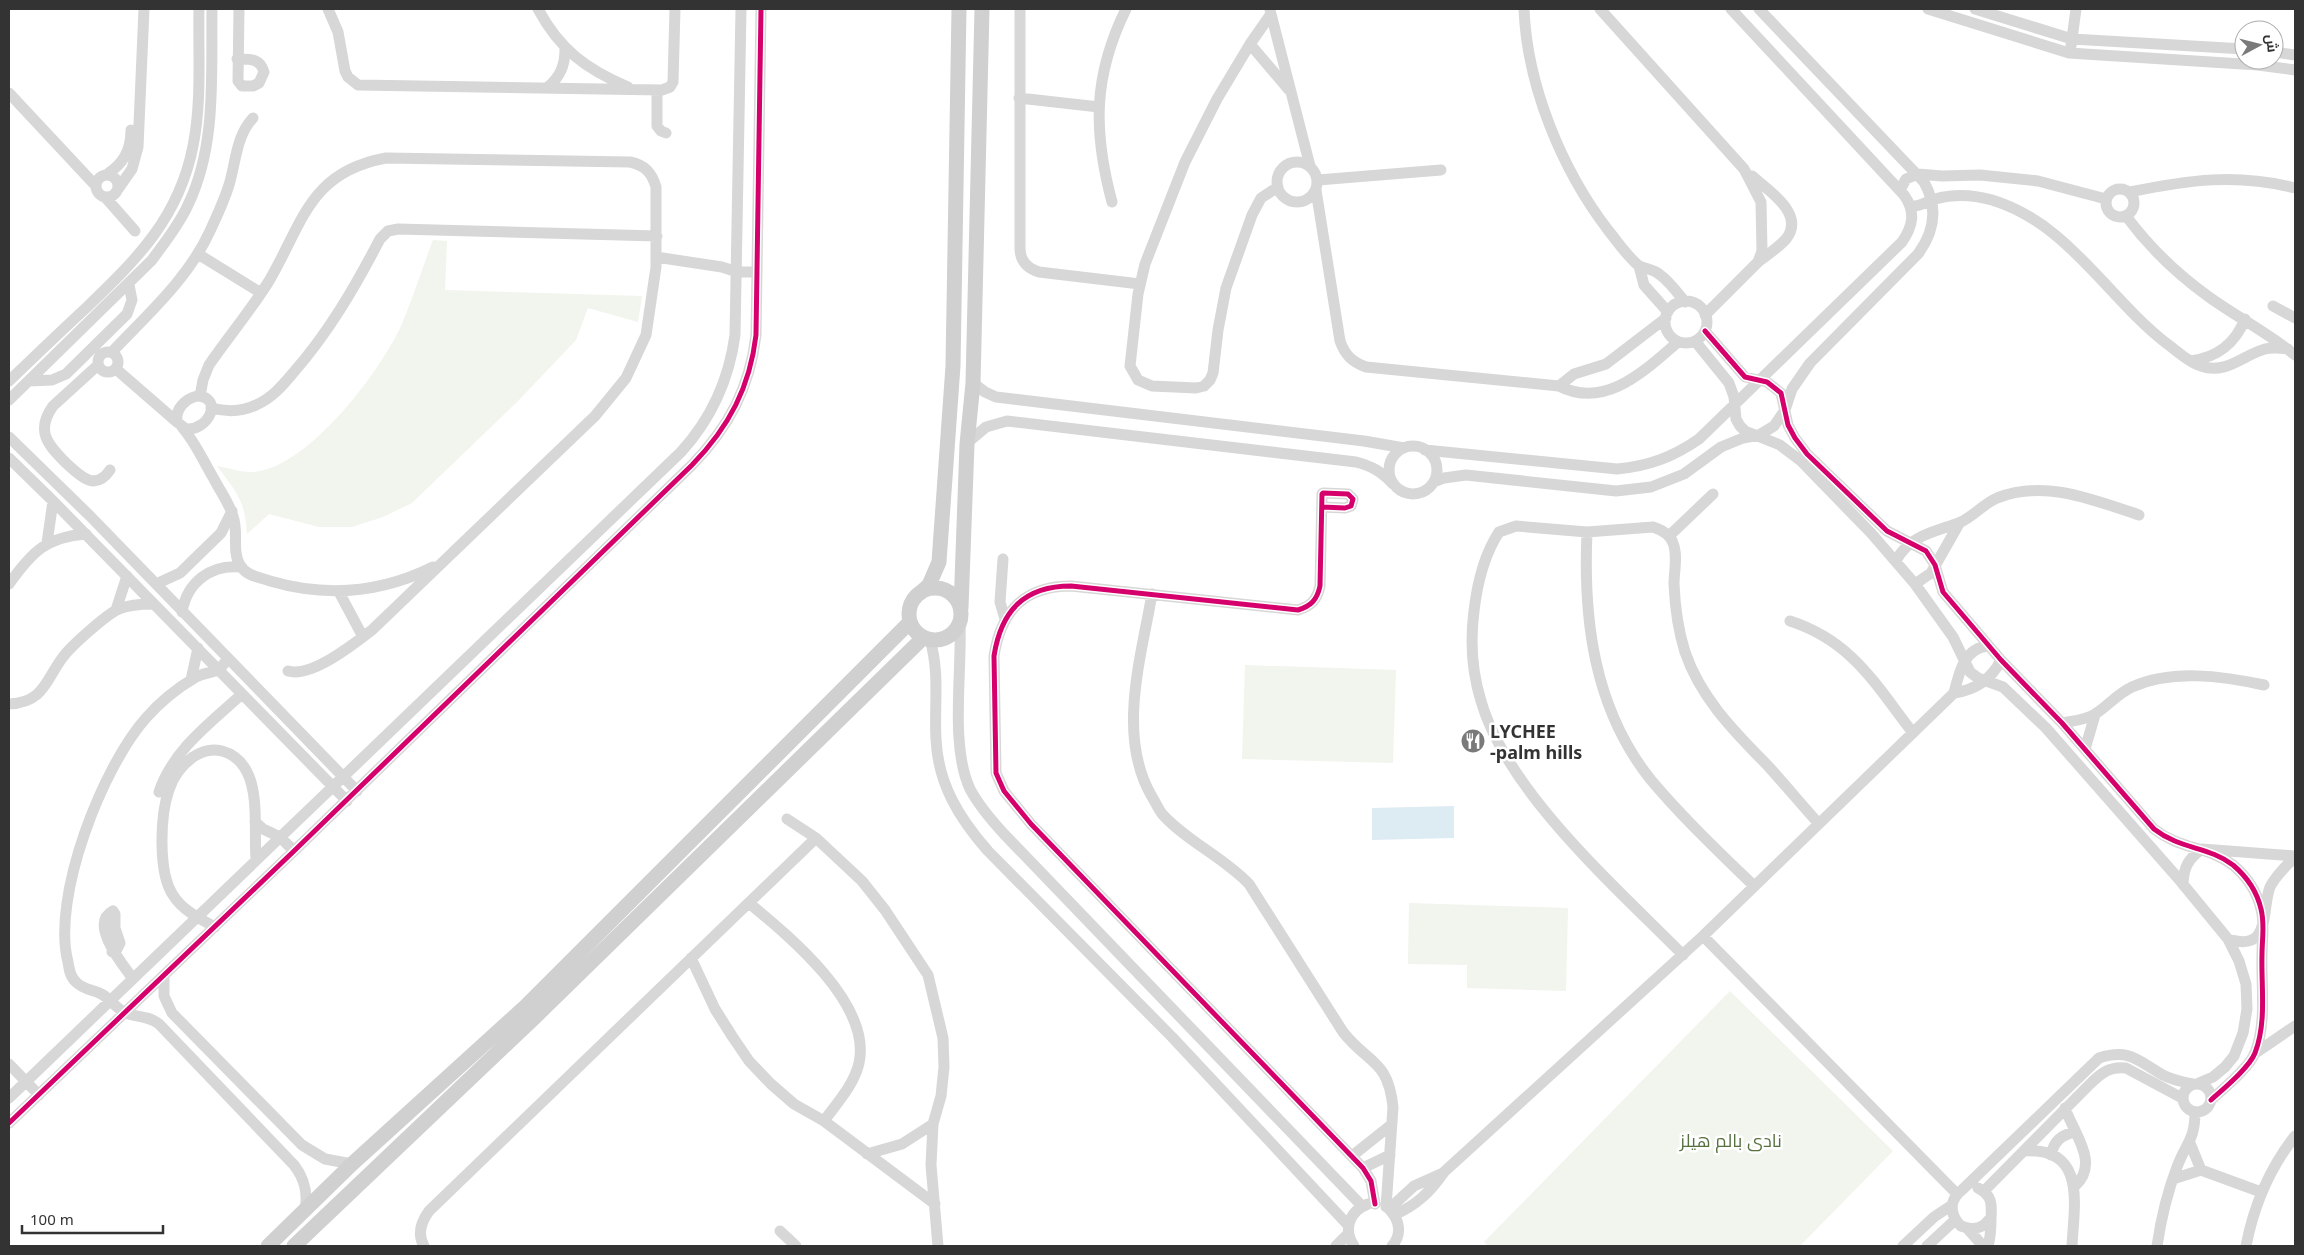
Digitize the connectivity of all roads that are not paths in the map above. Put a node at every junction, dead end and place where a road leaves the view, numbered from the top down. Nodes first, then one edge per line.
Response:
1 (136, 9) edge
2 (144, 9) edge
3 (199, 9) edge
4 (212, 9) edge
5 (239, 9) edge
6 (328, 9) edge
7 (538, 9) edge
8 (675, 9) edge
9 (741, 9) edge
10 (761, 9) edge
11 (959, 9) edge
12 (982, 9) edge
13 (1020, 9) edge
14 (1126, 9) edge
15 (1524, 9) edge
16 (1600, 9) edge
17 (1731, 9) edge
18 (1759, 9) edge
19 (1928, 9) edge
20 (1976, 9) edge
21 (2076, 9) edge
22 (1270, 11) edge
23 (2072, 39) junction
24 (139, 43) junction
25 (1250, 44) junction
26 (2234, 48) edge
27 (565, 49) junction
28 (2070, 53) junction
29 (238, 59) dead end
30 (2295, 70) edge
31 (547, 88) junction
32 (633, 89) junction
33 (657, 90) junction
34 (9, 92) edge
35 (1292, 93) junction
36 (1019, 98) junction
37 (197, 107) junction
38 (1099, 107) junction
39 (210, 108) junction
40 (253, 118) dead end
41 (666, 133) dead end
42 (135, 146) junction
43 (1310, 166) junction
44 (1744, 169) junction
45 (1441, 170) dead end
46 (1918, 174) junction
47 (106, 175) junction
48 (1317, 185) junction
49 (95, 186) junction
50 (1278, 188) junction
51 (2295, 188) edge
52 (118, 189) junction
53 (1900, 190) junction
54 (2130, 192) junction
55 (106, 198) junction
56 (1932, 199) junction
57 (2106, 199) junction
58 (1112, 202) dead end
59 (1911, 206) junction
60 (2126, 216) junction
61 (135, 231) dead end
62 (657, 236) junction
63 (198, 254) junction
64 (656, 258) junction
65 (1758, 262) junction
66 (1639, 266) junction
67 (737, 272) junction
68 (757, 272) junction
69 (1140, 284) junction
70 (129, 285) junction
71 (261, 293) junction
72 (1685, 302) junction
73 (2273, 306) dead end
74 (1667, 315) junction
75 (1706, 316) junction
76 (2295, 318) edge
77 (2245, 319) junction
78 (1705, 331) junction
79 (1695, 341) junction
80 (99, 342) junction
81 (1678, 342) junction
82 (88, 352) junction
83 (110, 352) junction
84 (1722, 352) junction
85 (2292, 352) edge
86 (1712, 361) junction
87 (2191, 361) junction
88 (98, 364) junction
89 (116, 369) junction
90 (29, 381) junction
91 (1759, 381) junction
92 (9, 382) edge
93 (973, 383) junction
94 (1559, 386) junction
95 (200, 396) junction
96 (1009, 399) junction
97 (9, 400) edge
98 (1735, 404) junction
99 (211, 408) junction
100 (1784, 410) junction
101 (1188, 420) junction
102 (1007, 421) junction
103 (180, 425) junction
104 (1760, 435) junction
105 (9, 437) edge
106 (1185, 441) junction
107 (967, 443) junction
108 (1404, 448) junction
109 (1425, 450) junction
110 (9, 458) edge
111 (110, 470) dead end
112 (1434, 482) junction
113 (1393, 484) junction
114 (1713, 494) dead end
115 (53, 500) junction
116 (1322, 507) dead end
117 (232, 511) junction
118 (2138, 515) dead end
119 (90, 516) junction
120 (1960, 522) junction
121 (83, 531) junction
122 (1587, 532) junction
123 (1669, 536) junction
124 (1911, 542) junction
125 (47, 543) junction
126 (1003, 559) dead end
127 (193, 560) junction
128 (443, 561) junction
129 (1896, 561) junction
130 (1935, 565) junction
131 (241, 567) junction
132 (179, 574) junction
133 (205, 574) junction
134 (127, 576) junction
135 (9, 584) edge
136 (156, 584) junction
137 (1915, 584) junction
138 (191, 587) junction
139 (339, 592) junction
140 (919, 594) junction
141 (1152, 594) junction
142 (153, 604) junction
143 (961, 608) junction
144 (116, 610) junction
145 (182, 612) junction
146 (1006, 619) junction
147 (1790, 621) dead end
148 (910, 622) junction
149 (960, 625) junction
150 (362, 637) junction
151 (926, 639) junction
152 (1988, 646) junction
153 (198, 648) junction
154 (228, 659) junction
155 (1965, 660) junction
156 (2000, 660) junction
157 (218, 670) junction
158 (288, 671) dead end
159 (191, 680) junction
160 (1986, 680) junction
161 (2264, 685) dead end
162 (1954, 693) junction
163 (242, 694) junction
164 (9, 704) edge
165 (2095, 714) junction
166 (2062, 723) junction
167 (1913, 733) junction
168 (2085, 749) junction
169 (341, 778) junction
170 (331, 787) junction
171 (357, 791) junction
172 (159, 792) dead end
173 (346, 801) junction
174 (787, 819) dead end
175 (255, 822) junction
176 (1819, 824) junction
177 (1005, 836) junction
178 (280, 838) junction
179 (816, 838) junction
180 (2202, 849) junction
181 (294, 851) junction
182 (988, 851) junction
183 (2295, 857) edge
184 (256, 859) junction
185 (2183, 883) junction
186 (1754, 886) junction
187 (749, 903) junction
188 (198, 918) junction
189 (215, 927) junction
190 (2264, 927) junction
191 (1703, 936) junction
192 (2228, 939) junction
193 (112, 952) dead end
194 (1683, 955) junction
195 (691, 958) junction
196 (164, 976) junction
197 (134, 979) junction
198 (110, 1001) junction
199 (531, 1011) junction
200 (125, 1013) junction
201 (2295, 1026) edge
202 (2254, 1054) junction
203 (9, 1064) edge
204 (25, 1083) junction
205 (2196, 1084) junction
206 (10, 1094) edge
207 (39, 1095) junction
208 (2182, 1098) junction
209 (2211, 1100) junction
210 (27, 1106) junction
211 (2066, 1108) junction
212 (2195, 1112) junction
213 (824, 1121) junction
214 (9, 1123) edge
215 (933, 1124) junction
216 (1391, 1125) junction
217 (2075, 1132) junction
218 (2295, 1136) edge
219 (2190, 1143) junction
220 (2024, 1151) junction
221 (866, 1154) junction
222 (1390, 1155) junction
223 (2051, 1155) junction
224 (1352, 1156) junction
225 (352, 1164) junction
226 (1363, 1168) junction
227 (2201, 1170) junction
228 (2173, 1179) junction
229 (2075, 1186) junction
230 (1984, 1191) junction
231 (1960, 1192) junction
232 (2261, 1192) junction
233 (935, 1204) junction
234 (1362, 1206) junction
235 (1952, 1206) junction
236 (1386, 1209) junction
237 (305, 1210) junction
238 (1991, 1217) junction
239 (1955, 1220) junction
240 (1968, 1229) junction
241 (1348, 1230) junction
242 (780, 1231) dead end
243 (297, 1245) edge
244 (268, 1246) edge
245 (424, 1246) edge
246 (796, 1246) edge
247 (938, 1246) edge
248 (1336, 1246) edge
249 (1354, 1246) edge
250 (1392, 1246) edge
251 (1903, 1246) edge
252 (1927, 1246) edge
253 (1983, 1246) edge
254 (1988, 1246) edge
255 (2072, 1246) edge
256 (2157, 1246) edge
257 (2246, 1246) edge

1 - 24 street
2 - 24 street
3 - 37 street
4 - 39 street
5 - 29 street
6 - 31 street
7 - 27 street
8 - 33 street
9 - 67 street
10 - 68 street
11 - 140 street
12 - 93 street
13 - 36 street
14 - 38 street
15 - 66 street
16 - 44 street
17 - 53 street
18 - 46 street
19 - 28 street
20 - 23 street
21 - 23 street
22 - 25 street
22 - 35 street
23 - 26 street
23 - 28 street
24 - 42 street
25 - 35 street
25 - 69 street
27 - 31 street
27 - 32 street
28 - 30 street
31 - 32 street
32 - 33 street
33 - 41 street
34 - 49 street
35 - 43 street
36 - 38 street
36 - 69 street
37 - 39 street
37 - 92 street
38 - 58 street
39 - 70 street
40 - 63 street
42 - 47 street
42 - 52 street
43 - 48 street
43 - 50 street
44 - 65 street
44 - 65 street
45 - 48 street
46 - 53 street
46 - 56 street
46 - 57 street
47 - 49 street
47 - 52 street
48 - 50 street
48 - 94 street
49 - 55 street
50 - 69 street
51 - 54 street
52 - 55 street
53 - 59 street
54 - 57 street
54 - 60 street
55 - 61 street
56 - 59 street
56 - 87 street
56 - 100 street
57 - 60 street
59 - 91 street
60 - 77 street
62 - 64 street
62 - 71 street
62 - 99 street
63 - 71 street
63 - 83 street
64 - 67 street
64 - 128 street
65 - 75 street
66 - 72 street
66 - 74 street
67 - 68 street
67 - 169 street
68 - 171 street
70 - 80 street
70 - 90 street
71 - 95 street
72 - 74 street
72 - 75 street
73 - 76 street
74 - 81 street
74 - 94 street
75 - 78 street
77 - 85 street
77 - 87 street
78 - 79 street
78 - 84 street
79 - 81 street
79 - 86 street
80 - 82 street
80 - 83 street
81 - 94 street
82 - 88 street
82 - 90 street
83 - 88 street
83 - 89 street
84 - 86 street
84 - 91 street
85 - 87 street
86 - 98 street
88 - 89 street
88 - 111 street
89 - 103 street
90 - 97 street
91 - 98 street
91 - 100 street
93 - 96 street
93 - 107 street
95 - 99 street
95 - 103 street
96 - 101 street
96 - 102 street
98 - 104 street
98 - 109 street
99 - 103 street
100 - 104 street
100 - 124 street
101 - 106 street
101 - 108 street
102 - 106 street
102 - 107 street
103 - 117 street
104 - 112 street
104 - 129 street
105 - 119 street
106 - 113 street
107 - 143 street
108 - 109 street
108 - 113 street
109 - 112 street
110 - 115 street
112 - 113 street
114 - 123 street
115 - 121 street
115 - 125 street
116 - 141 street
117 - 127 street
117 - 131 street
118 - 120 street
119 - 121 street
119 - 136 street
120 - 124 street
120 - 130 street
121 - 125 street
121 - 134 street
122 - 123 street
122 - 186 street
122 - 194 street
123 - 176 street
124 - 129 street
124 - 130 street
125 - 135 street
126 - 146 street
127 - 132 street
127 - 133 street
128 - 139 street
128 - 150 street
129 - 137 street
130 - 137 street
130 - 152 street
131 - 133 street
131 - 139 street
132 - 136 street
132 - 138 street
133 - 138 street
134 - 142 street
134 - 144 street
136 - 145 street
137 - 155 street
138 - 145 street
139 - 150 street
140 - 143 street
140 - 148 street
141 - 146 street
141 - 216 street
142 - 144 street
142 - 153 street
143 - 149 street
144 - 164 street
145 - 154 street
146 - 224 street
147 - 167 street
148 - 151 street
148 - 199 street
149 - 151 street
149 - 177 street
150 - 158 street
151 - 182 street
151 - 199 street
152 - 155 street
152 - 156 street
153 - 157 street
153 - 159 street
154 - 157 street
154 - 169 street
155 - 160 street
155 - 162 street
156 - 160 street
156 - 166 street
157 - 159 street
157 - 163 street
159 - 198 street
160 - 162 street
160 - 185 street
161 - 165 street
162 - 167 street
163 - 170 street
163 - 172 street
165 - 166 street
165 - 168 street
166 - 168 street
167 - 176 street
168 - 180 street
169 - 170 street
169 - 171 street
170 - 173 street
170 - 178 street
171 - 173 street
173 - 181 street
174 - 179 street
175 - 178 street
175 - 184 street
175 - 188 street
176 - 186 street
177 - 182 street
177 - 234 street
178 - 181 street
178 - 184 street
179 - 187 street
179 - 215 street
180 - 183 street
180 - 185 street
180 - 190 street
181 - 189 street
182 - 241 street
183 - 190 street
184 - 188 street
185 - 192 street
186 - 191 street
187 - 195 street
187 - 213 street
188 - 189 street
188 - 197 street
189 - 196 street
190 - 192 street
190 - 202 street
191 - 194 street
191 - 231 street
192 - 205 street
193 - 197 street
194 - 236 street
195 - 213 street
195 - 245 street
196 - 200 street
196 - 225 street
197 - 198 street
198 - 200 street
198 - 204 street
199 - 225 street
199 - 243 street
200 - 207 street
200 - 237 street
201 - 202 street
202 - 209 street
203 - 204 street
204 - 206 street
204 - 207 street
205 - 208 street
205 - 209 street
205 - 231 street
206 - 210 street
207 - 210 street
208 - 211 street
208 - 212 street
209 - 212 street
210 - 214 street
211 - 217 street
211 - 220 street
212 - 219 street
213 - 221 street
215 - 221 street
215 - 233 street
216 - 222 street
216 - 224 street
217 - 223 street
217 - 229 street
218 - 232 street
219 - 227 street
219 - 228 street
220 - 223 street
220 - 230 street
221 - 233 street
222 - 226 street
222 - 236 street
223 - 229 street
224 - 226 street
225 - 237 street
226 - 236 street
227 - 228 street
227 - 232 street
228 - 256 street
229 - 255 street
230 - 231 street
230 - 238 street
231 - 235 street
232 - 257 street
233 - 247 street
234 - 236 street
234 - 241 street
235 - 239 street
235 - 251 street
236 - 250 street
237 - 244 street
238 - 240 street
238 - 254 street
239 - 240 street
239 - 252 street
240 - 253 street
241 - 248 street
241 - 249 street
242 - 246 street

